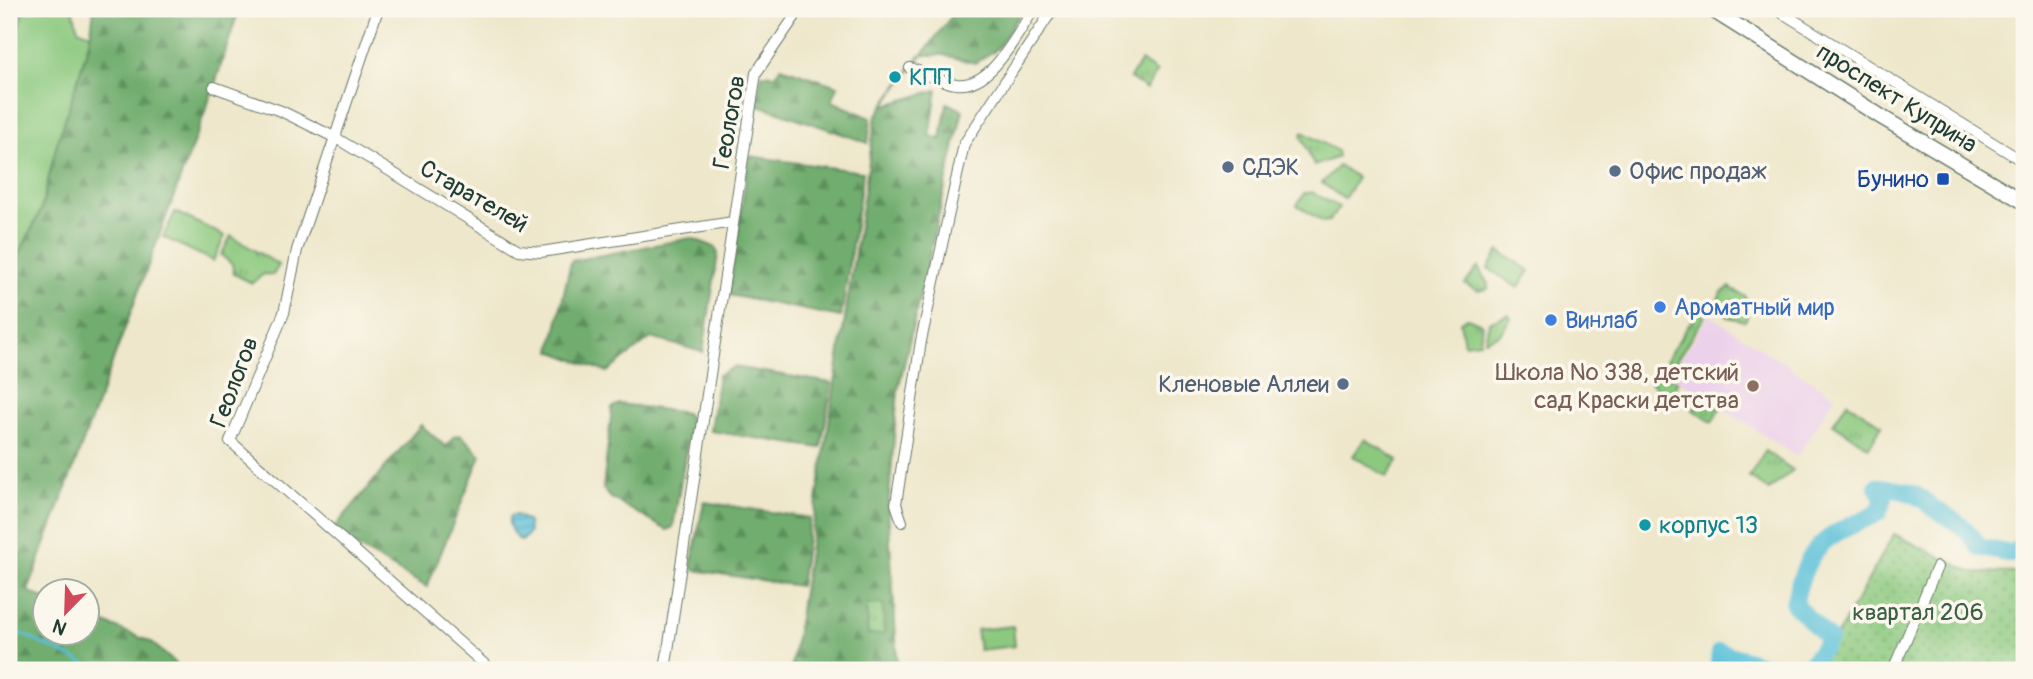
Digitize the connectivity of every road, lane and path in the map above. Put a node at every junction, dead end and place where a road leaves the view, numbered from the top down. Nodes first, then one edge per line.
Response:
1 (378, 9) edge
2 (800, 9) edge
3 (1034, 9) edge
4 (1053, 9) edge
5 (1711, 9) edge
6 (1776, 9) edge
7 (910, 68) dead end
8 (214, 87) dead end
9 (336, 138) junction
10 (2024, 162) edge
11 (2024, 202) edge
12 (733, 222) junction
13 (902, 522) dead end
14 (1937, 567) dead end
15 (491, 670) edge
16 (665, 670) edge
17 (1893, 670) edge

1 - 9 street, Геологов
2 - 12 street, Геологов
3 - 7 street
4 - 13 street
5 - 11 main road, проспект Куприна
6 - 10 street
8 - 9 street, Старателей
9 - 12 street, Старателей
9 - 15 street, Геологов
12 - 16 street, Геологов
14 - 17 street

